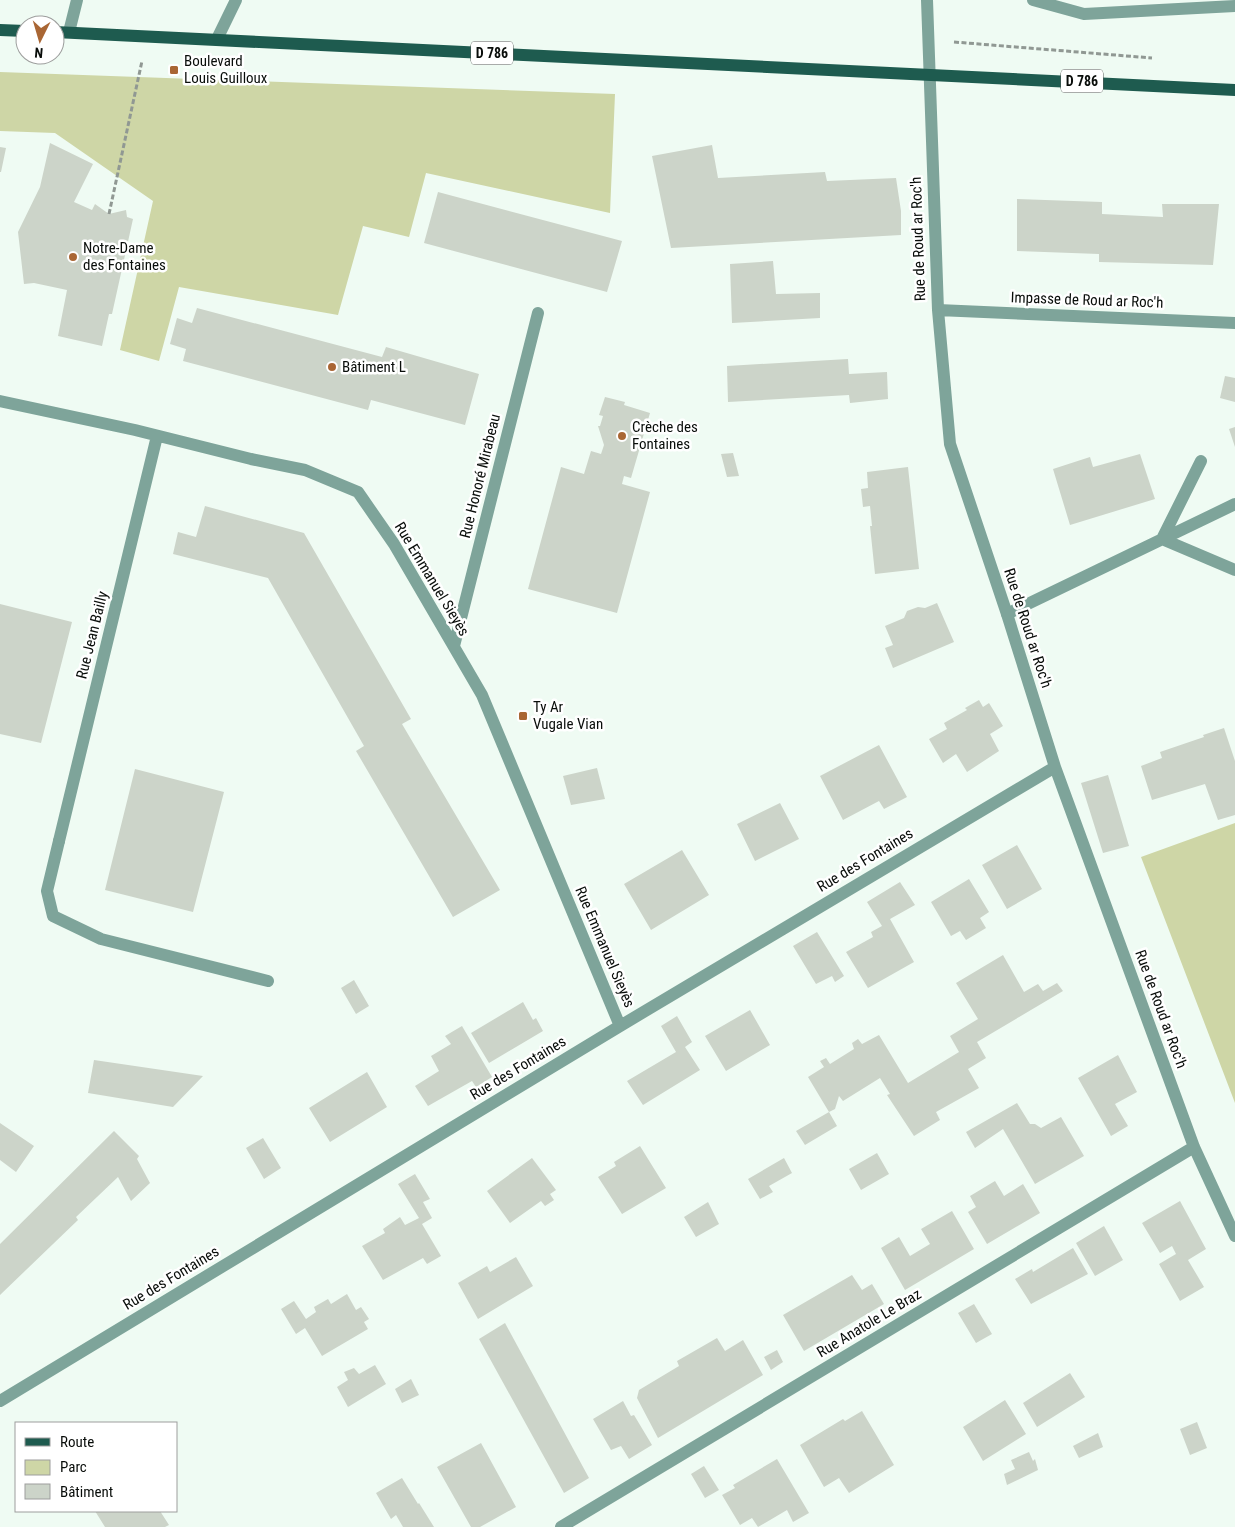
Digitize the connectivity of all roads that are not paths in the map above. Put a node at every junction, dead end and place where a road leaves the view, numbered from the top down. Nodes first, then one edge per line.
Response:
1 (77, 0) edge
2 (236, 0) edge
3 (927, 0) edge
4 (1033, 0) edge
5 (1235, 6) edge
6 (0, 30) edge
7 (15, 31) edge
8 (65, 32) edge
9 (69, 32) junction
10 (217, 39) junction
11 (928, 75) junction
12 (1235, 90) edge
13 (938, 310) junction
14 (538, 313) dead end
15 (1235, 323) edge
16 (0, 401) edge
17 (157, 436) junction
18 (1201, 461) dead end
19 (1235, 504) edge
20 (1162, 539) junction
21 (1235, 570) edge
22 (1007, 614) junction
23 (454, 646) junction
24 (1054, 767) junction
25 (268, 981) dead end
26 (620, 1026) junction
27 (1194, 1147) junction
28 (1235, 1236) edge
29 (0, 1401) edge
30 (561, 1527) edge

1 - 9 street
2 - 10 street
3 - 11 street, Rue de Roud ar Roc'h
4 - 5 street
6 - 7 main road
8 - 9 main road, D 786
9 - 10 main road, D 786
10 - 11 main road, D 786
11 - 12 main road, D 786
11 - 13 street, Rue de Roud ar Roc'h
13 - 15 street, Impasse de Roud ar Roc'h
13 - 22 street, Rue de Roud ar Roc'h
14 - 23 street, Rue Honoré Mirabeau
16 - 17 street, Rue Emmanuel Sieyès
17 - 23 street, Rue Emmanuel Sieyès
17 - 25 street, Rue Jean Bailly
18 - 20 street
19 - 20 street
20 - 21 street
20 - 22 street
22 - 24 street, Rue de Roud ar Roc'h
23 - 26 street, Rue Emmanuel Sieyès
24 - 26 street, Rue des Fontaines
24 - 27 street, Rue de Roud ar Roc'h
26 - 29 street, Rue des Fontaines
27 - 28 street, Rue de Roud ar Roc'h
27 - 30 street, Rue Anatole Le Braz

